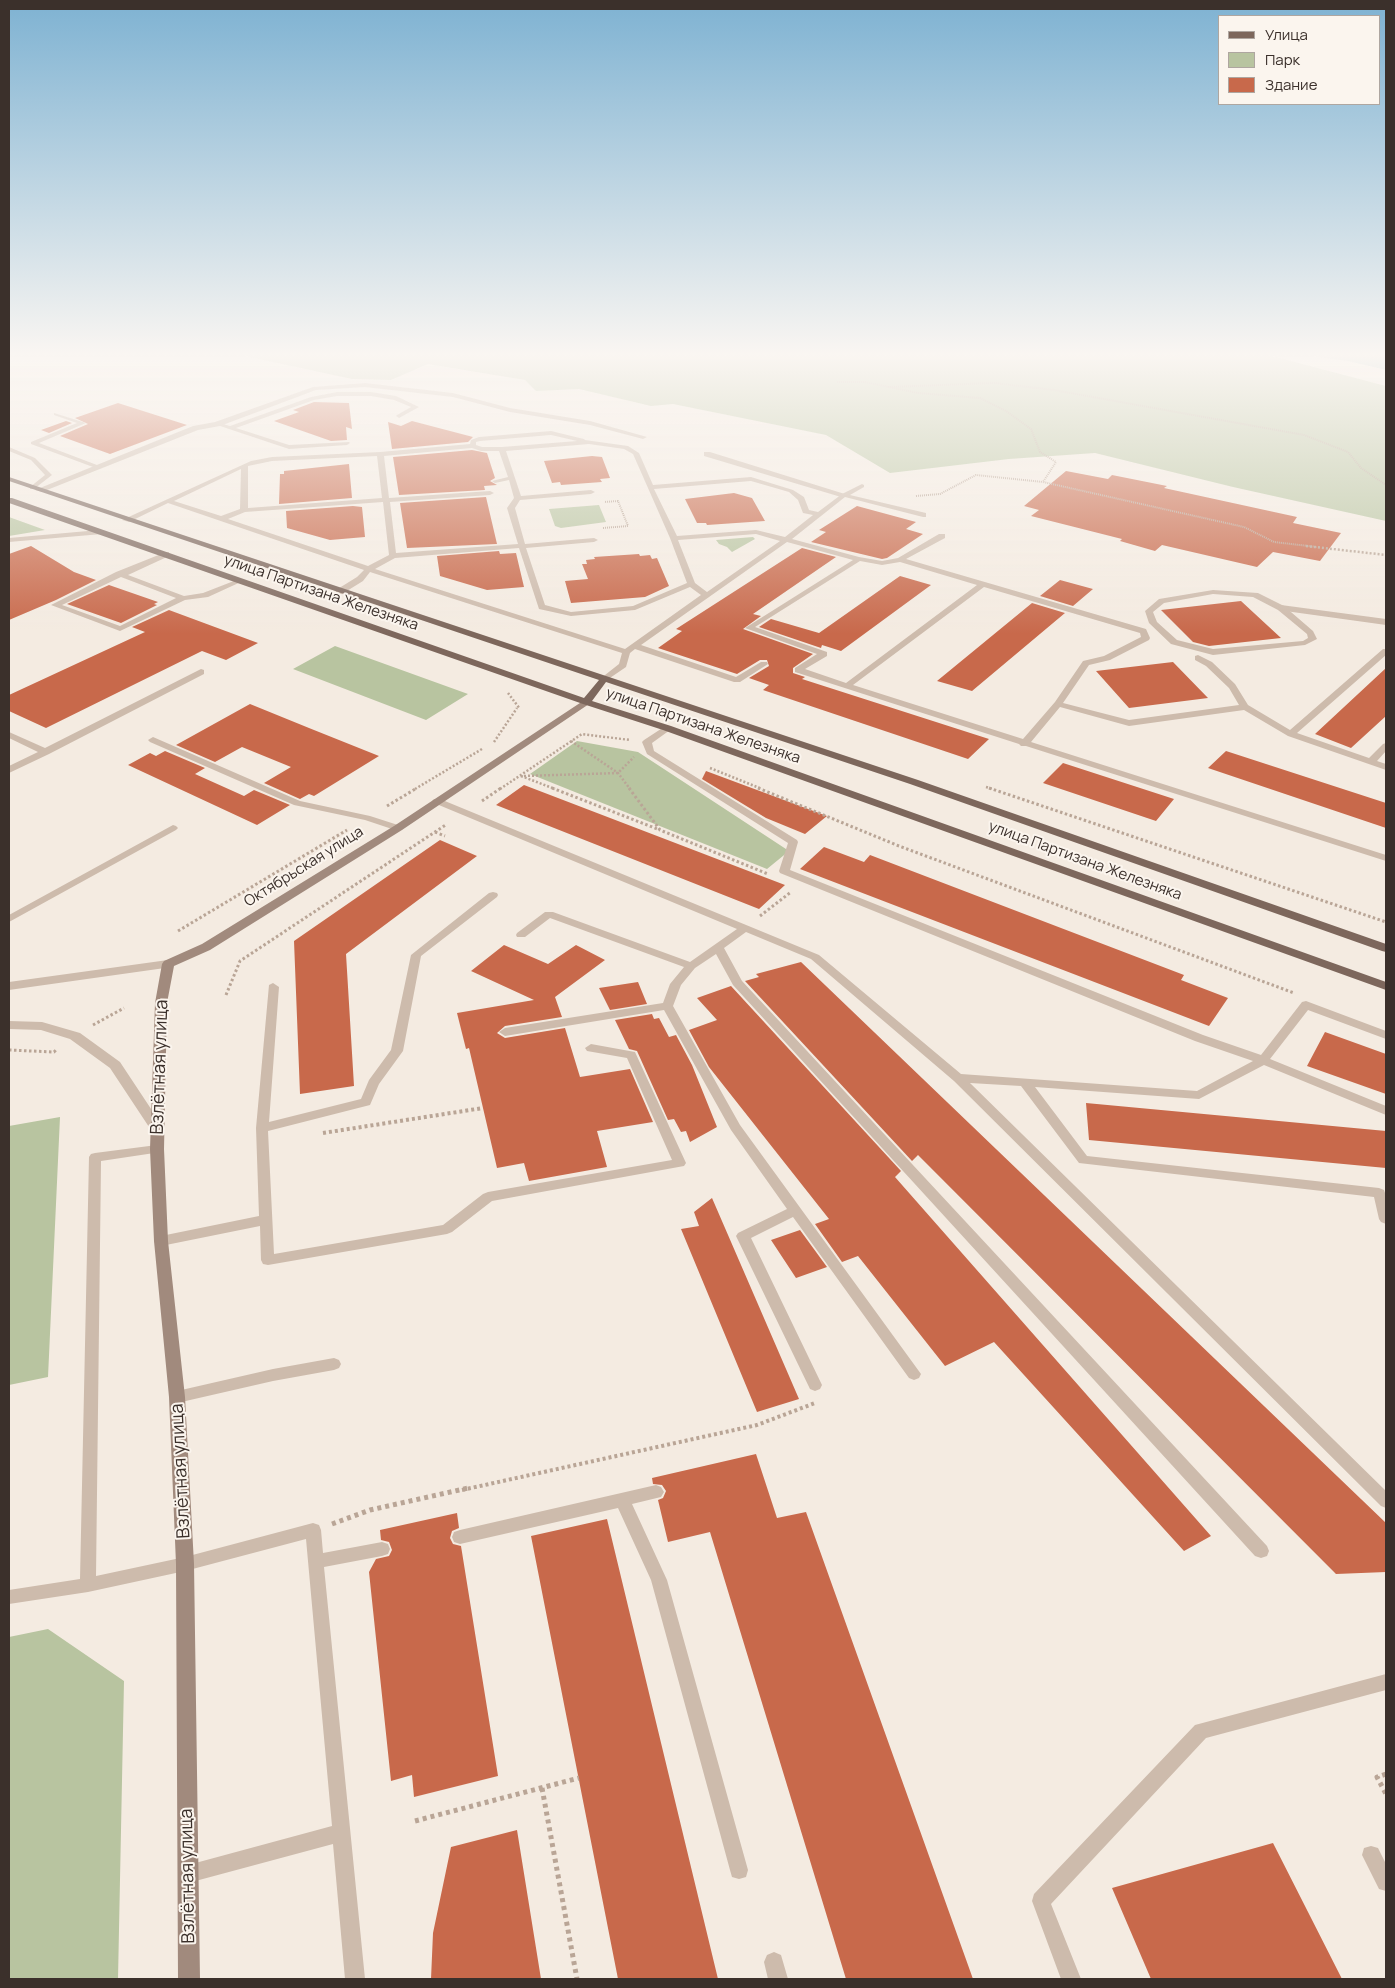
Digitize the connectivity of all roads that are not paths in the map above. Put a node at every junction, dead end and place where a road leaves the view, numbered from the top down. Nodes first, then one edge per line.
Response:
1 (502, 448) edge
2 (9, 449) edge
3 (49, 449) edge
4 (141, 449) edge
5 (440, 449) edge
6 (478, 449) edge
7 (497, 449) edge
8 (626, 449) edge
9 (380, 454) junction
10 (707, 454) dead end
11 (245, 465) junction
12 (95, 466) junction
13 (511, 478) junction
14 (9, 479) edge
15 (495, 481) dead end
16 (862, 486) dead end
17 (650, 487) junction
18 (36, 489) junction
19 (591, 492) dead end
20 (490, 493) dead end
21 (844, 495) junction
22 (518, 498) junction
23 (9, 500) edge
24 (386, 500) junction
25 (168, 501) junction
26 (244, 510) junction
27 (818, 514) junction
28 (923, 516) dead end
29 (221, 519) junction
30 (126, 520) junction
31 (99, 532) junction
32 (942, 536) dead end
33 (674, 538) junction
34 (787, 539) junction
35 (9, 540) edge
36 (594, 540) dead end
37 (522, 546) junction
38 (166, 554) junction
39 (393, 556) junction
40 (859, 559) junction
41 (900, 560) junction
42 (368, 569) junction
43 (119, 574) junction
44 (239, 581) junction
45 (691, 584) junction
46 (983, 584) junction
47 (339, 592) junction
48 (707, 595) junction
49 (182, 598) junction
50 (1282, 608) junction
51 (1386, 622) edge
52 (630, 649) junction
53 (1386, 651) edge
54 (1198, 658) dead end
55 (764, 664) dead end
56 (201, 672) dead end
57 (604, 679) junction
58 (847, 686) junction
59 (586, 702) junction
60 (1058, 704) junction
61 (1245, 707) junction
62 (667, 728) junction
63 (1291, 734) junction
64 (9, 735) edge
65 (153, 740) dead end
66 (1024, 744) junction
67 (1386, 746) edge
68 (46, 752) junction
69 (1371, 761) junction
70 (1386, 767) edge
71 (9, 770) edge
72 (437, 801) junction
73 (173, 828) dead end
74 (398, 828) junction
75 (1386, 858) edge
76 (493, 895) dead end
77 (9, 919) edge
78 (746, 927) junction
79 (521, 935) dead end
80 (717, 946) junction
81 (1386, 948) edge
82 (168, 964) junction
83 (691, 966) junction
84 (9, 986) edge
85 (1386, 986) edge
86 (274, 987) dead end
87 (667, 1006) junction
88 (9, 1025) edge
89 (505, 1032) dead end
90 (1386, 1035) edge
91 (591, 1048) dead end
92 (1263, 1060) junction
93 (958, 1078) junction
94 (1024, 1082) junction
95 (1386, 1111) edge
96 (156, 1127) junction
97 (262, 1128) junction
98 (157, 1149) junction
99 (1383, 1194) edge
100 (794, 1211) junction
101 (1386, 1219) edge
102 (266, 1220) junction
103 (161, 1240) junction
104 (334, 1364) dead end
105 (914, 1374) dead end
106 (814, 1385) dead end
107 (177, 1397) junction
108 (656, 1492) dead end
109 (622, 1500) junction
110 (1386, 1501) edge
111 (460, 1537) dead end
112 (382, 1549) dead end
113 (1260, 1551) dead end
114 (316, 1561) junction
115 (186, 1564) junction
116 (88, 1584) junction
117 (9, 1597) edge
118 (1386, 1682) edge
119 (341, 1833) junction
120 (1371, 1855) dead end
121 (739, 1870) dead end
122 (188, 1874) junction
123 (1386, 1882) edge
124 (189, 1979) edge
125 (355, 1979) edge
126 (1071, 1979) edge

1 - 13 lane
2 - 18 lane
3 - 12 lane
4 - 12 street
5 - 9 lane
6 - 7 lane
8 - 17 lane
9 - 11 lane
9 - 24 lane
10 - 21 street
11 - 25 lane
11 - 26 lane
12 - 18 street
13 - 15 lane
13 - 22 lane
14 - 18 main road, улица Партизана Железняка
16 - 21 lane
17 - 27 lane
17 - 33 lane
18 - 30 main road, улица Партизана Железняка
19 - 22 lane
20 - 24 lane
21 - 27 lane
21 - 28 lane
22 - 37 lane
23 - 31 main road, улица Партизана Железняка
24 - 26 lane
24 - 39 lane
25 - 29 lane
25 - 30 lane
26 - 29 lane
27 - 34 lane
29 - 42 lane
30 - 47 main road, улица Партизана Железняка
31 - 35 lane
31 - 38 main road, улица Партизана Железняка
32 - 41 lane
33 - 34 lane
33 - 45 lane
34 - 40 lane
34 - 48 lane
36 - 37 lane
37 - 39 lane
37 - 45 lane
38 - 43 lane
38 - 44 main road, улица Партизана Железняка
39 - 42 lane
40 - 41 lane
40 - 58 lane
41 - 46 lane
42 - 47 lane
42 - 52 lane
43 - 49 lane
43 - 49 lane
44 - 49 lane
44 - 59 main road, улица Партизана Железняка
45 - 48 lane
46 - 58 lane
46 - 60 lane
47 - 57 main road, улица Партизана Железняка
48 - 52 lane
50 - 50 lane
50 - 51 street
52 - 55 lane
52 - 57 lane
53 - 63 lane
54 - 61 lane
56 - 68 lane
57 - 59 main road
57 - 81 main road, улица Партизана Железняка
58 - 66 lane
59 - 62 main road, улица Партизана Железняка
59 - 72 main road, Октябрьская улица
60 - 61 lane
60 - 66 lane
61 - 63 lane
62 - 85 main road, улица Партизана Железняка
62 - 92 lane
63 - 69 lane
64 - 68 lane
65 - 74 lane
66 - 75 lane
67 - 69 lane
68 - 71 lane
69 - 70 lane
72 - 74 main road, Октябрьская улица
72 - 78 lane
73 - 77 lane
74 - 82 main road, Октябрьская улица
76 - 97 lane
78 - 80 lane
78 - 93 lane
79 - 83 lane
80 - 83 lane
80 - 113 lane
82 - 84 street, Октябрьская улица
82 - 96 main road, Взлётная улица
83 - 87 lane
86 - 97 lane
87 - 89 lane
87 - 100 lane
88 - 96 street
90 - 92 lane
91 - 102 lane
92 - 94 lane
92 - 95 lane
93 - 94 lane
93 - 110 lane
94 - 99 lane
96 - 98 main road, Взлётная улица
97 - 102 lane
98 - 103 main road, Взлётная улица
98 - 116 lane
99 - 101 lane
100 - 105 lane
100 - 106 lane
102 - 103 lane
103 - 107 main road, Взлётная улица
104 - 107 lane
107 - 115 main road, Взлётная улица
108 - 109 lane
109 - 111 lane
109 - 121 lane
112 - 114 lane
114 - 115 lane
114 - 119 lane
115 - 116 lane
115 - 122 main road, Взлётная улица
116 - 117 lane
118 - 126 lane
119 - 122 lane
119 - 125 lane
120 - 123 lane
122 - 124 main road, Взлётная улица

